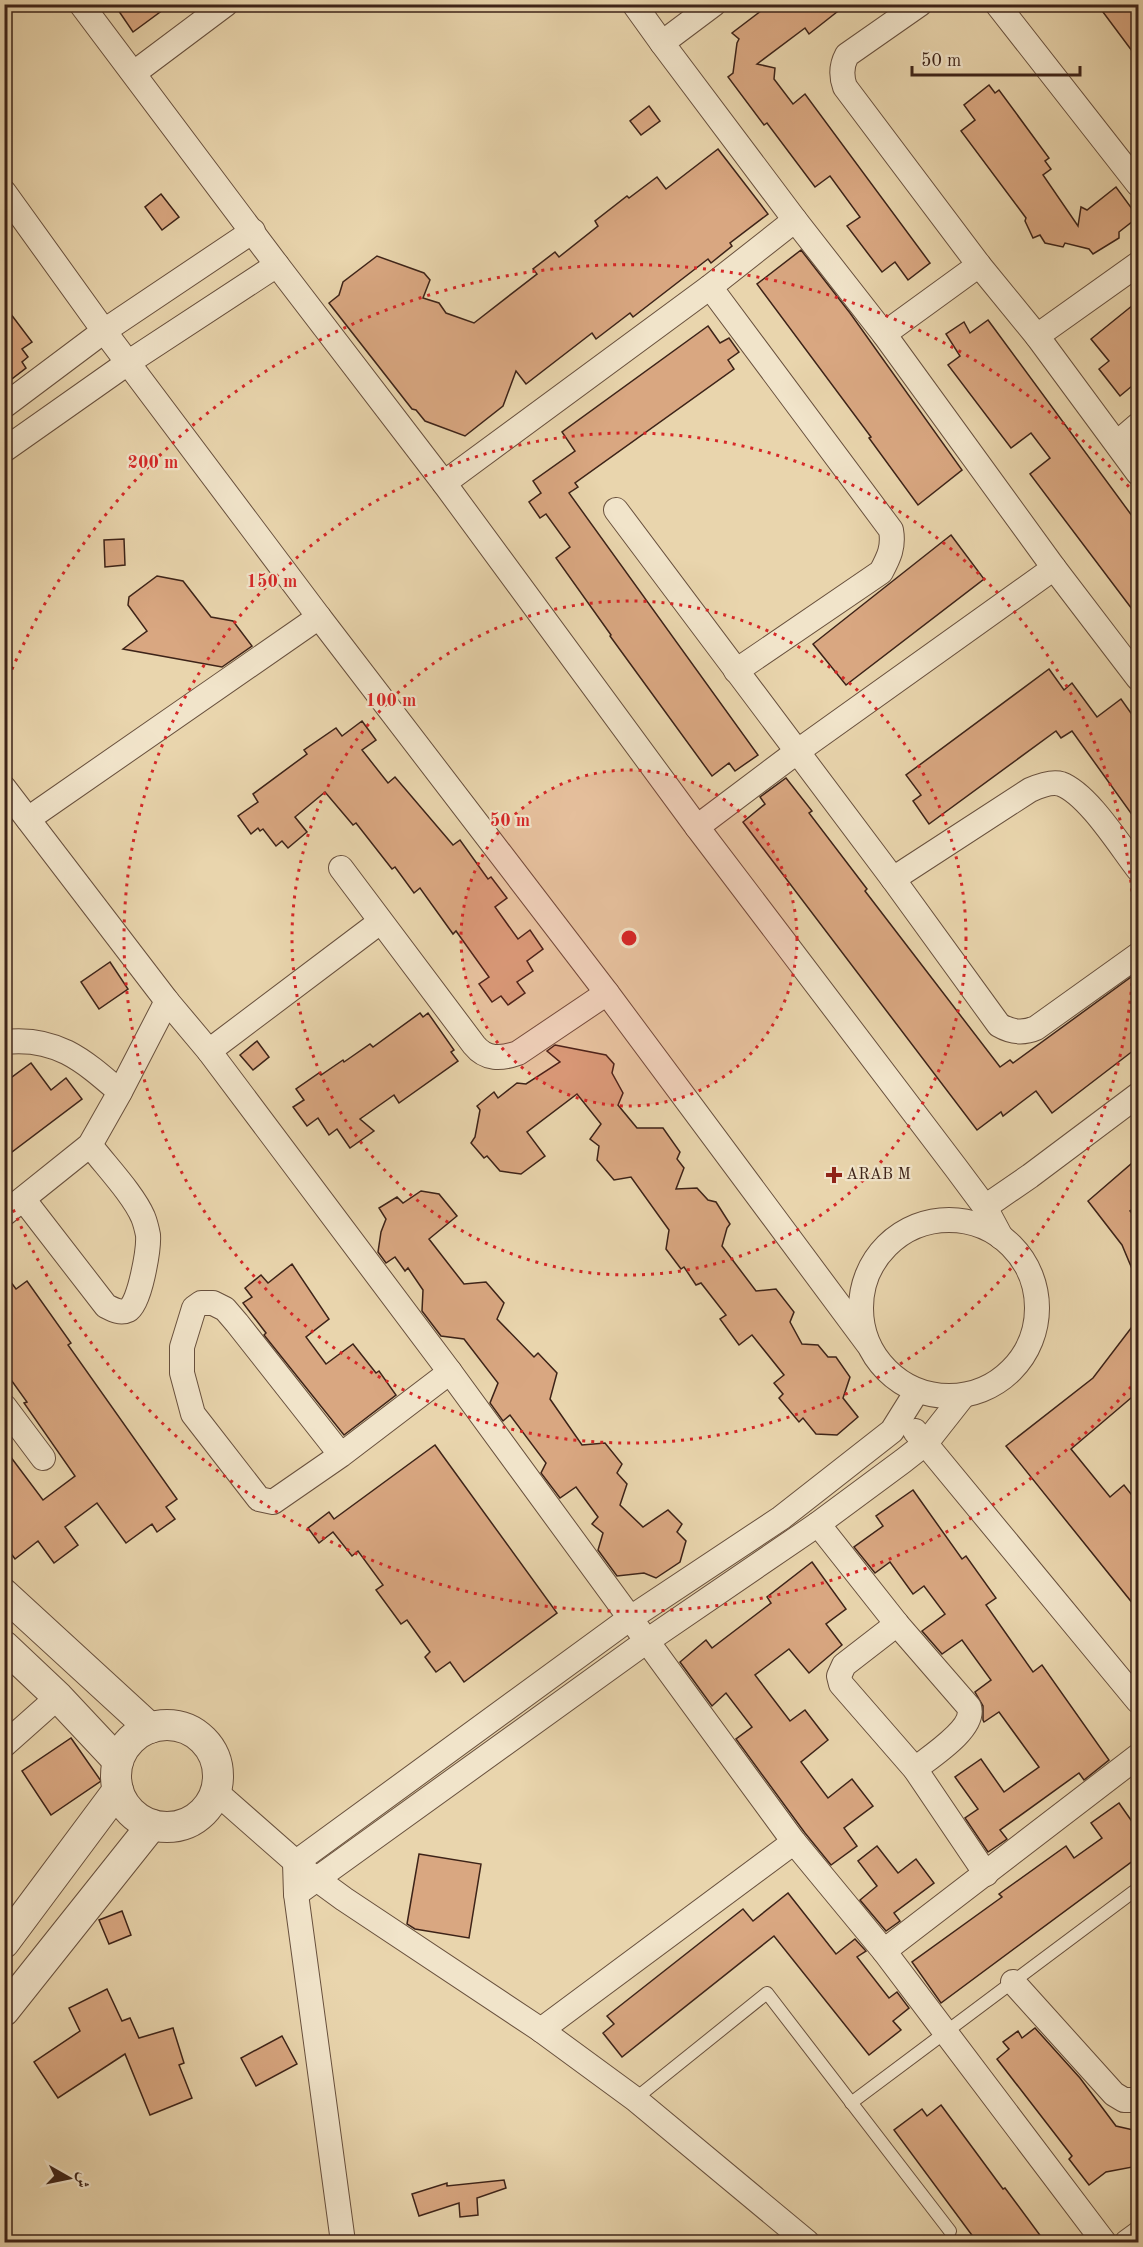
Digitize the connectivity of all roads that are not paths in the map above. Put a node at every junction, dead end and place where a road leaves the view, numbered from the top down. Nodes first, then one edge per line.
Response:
1 (81, 4) edge
2 (226, 4) edge
3 (634, 4) edge
4 (714, 4) edge
5 (920, 4) edge
6 (997, 4) edge
7 (662, 43) junction
8 (134, 73) junction
9 (1138, 184) edge
10 (4, 192) edge
11 (795, 220) junction
12 (253, 231) junction
13 (1138, 264) edge
14 (276, 265) junction
15 (979, 265) junction
16 (710, 286) junction
17 (104, 331) junction
18 (884, 334) junction
19 (1037, 336) junction
20 (129, 362) junction
21 (4, 406) edge
22 (1138, 425) edge
23 (1117, 443) junction
24 (4, 450) edge
25 (1138, 473) edge
26 (444, 483) junction
27 (616, 510) dead end
28 (1054, 568) junction
29 (319, 617) junction
30 (736, 671) junction
31 (1138, 678) edge
32 (798, 752) junction
33 (4, 788) edge
34 (28, 819) junction
35 (697, 827) junction
36 (341, 868) dead end
37 (1138, 869) edge
38 (893, 879) junction
39 (381, 922) junction
40 (1138, 955) edge
41 (607, 993) junction
42 (167, 1001) junction
43 (4, 1042) edge
44 (209, 1051) junction
45 (120, 1092) junction
46 (1138, 1095) edge
47 (90, 1145) junction
48 (14, 1207) edge
49 (985, 1208) junction
50 (1001, 1237) junction
51 (868, 1344) junction
52 (450, 1372) junction
53 (917, 1391) junction
54 (963, 1396) junction
55 (4, 1406) edge
56 (901, 1416) junction
57 (926, 1443) junction
58 (341, 1455) junction
59 (43, 1458) dead end
60 (818, 1524) junction
61 (4, 1594) edge
62 (629, 1619) junction
63 (897, 1624) junction
64 (647, 1641) junction
65 (4, 1646) edge
66 (58, 1697) junction
67 (1138, 1701) edge
68 (150, 1728) junction
69 (4, 1745) edge
70 (1138, 1756) edge
71 (118, 1761) junction
72 (915, 1769) junction
73 (118, 1790) junction
74 (216, 1792) junction
75 (152, 1825) junction
76 (794, 1842) junction
77 (295, 1863) junction
78 (986, 1874) junction
79 (318, 1880) junction
80 (296, 1894) junction
81 (1138, 1899) edge
82 (4, 1942) edge
83 (884, 1951) junction
84 (1013, 1982) junction
85 (4, 2011) edge
86 (541, 2030) junction
87 (945, 2032) junction
88 (635, 2099) junction
89 (1138, 2100) edge
90 (851, 2103) junction
91 (950, 2230) dead end
92 (1138, 2234) edge
93 (343, 2242) edge
94 (807, 2242) edge
95 (1104, 2242) edge
96 (1127, 2242) edge

1 - 8 street
2 - 8 street
3 - 7 street
4 - 7 street
5 - 15 street
6 - 9 street
7 - 11 street
8 - 12 street
10 - 17 street
11 - 16 street
11 - 18 street
12 - 14 street
12 - 17 street
13 - 19 street
14 - 20 street
14 - 26 street
15 - 18 street
15 - 19 street
16 - 26 street
16 - 30 street
17 - 20 street
17 - 21 street
18 - 28 street
19 - 23 street
20 - 24 street
20 - 29 street
22 - 23 street
23 - 25 street
26 - 35 street
27 - 30 street
28 - 31 street
28 - 32 street
29 - 34 street
29 - 41 street
30 - 32 street
32 - 35 street
32 - 38 street
33 - 34 street
34 - 42 street
35 - 49 street
36 - 39 street
37 - 38 street
38 - 40 street
39 - 41 street
39 - 44 street
41 - 51 street
42 - 44 street
42 - 45 street
43 - 45 street
44 - 52 street
45 - 47 street
46 - 49 street
47 - 48 street
47 - 48 street
49 - 50 street
50 - 51 street
50 - 54 street
51 - 53 street
52 - 58 street
52 - 62 street
53 - 54 street
53 - 56 street
54 - 57 street
55 - 59 street
56 - 57 street
56 - 62 street
57 - 60 street
57 - 67 street
58 - 58 street
60 - 63 street
60 - 64 street
61 - 68 street
62 - 64 street
62 - 77 street
63 - 72 street
63 - 72 street
64 - 76 street
64 - 79 street
65 - 66 street
66 - 69 street
66 - 71 street
68 - 71 street
68 - 74 street
70 - 78 street
71 - 73 street
72 - 78 street
73 - 75 street
73 - 82 street
74 - 75 street
74 - 77 street
75 - 85 street
76 - 83 street
76 - 86 street
77 - 79 street
77 - 80 street
78 - 83 street
79 - 80 street
79 - 86 street
80 - 93 street
81 - 84 lane
83 - 87 street
84 - 87 lane
84 - 89 street
86 - 88 street
87 - 90 lane
87 - 95 street
88 - 90 lane
88 - 94 street
90 - 91 lane
92 - 96 street

